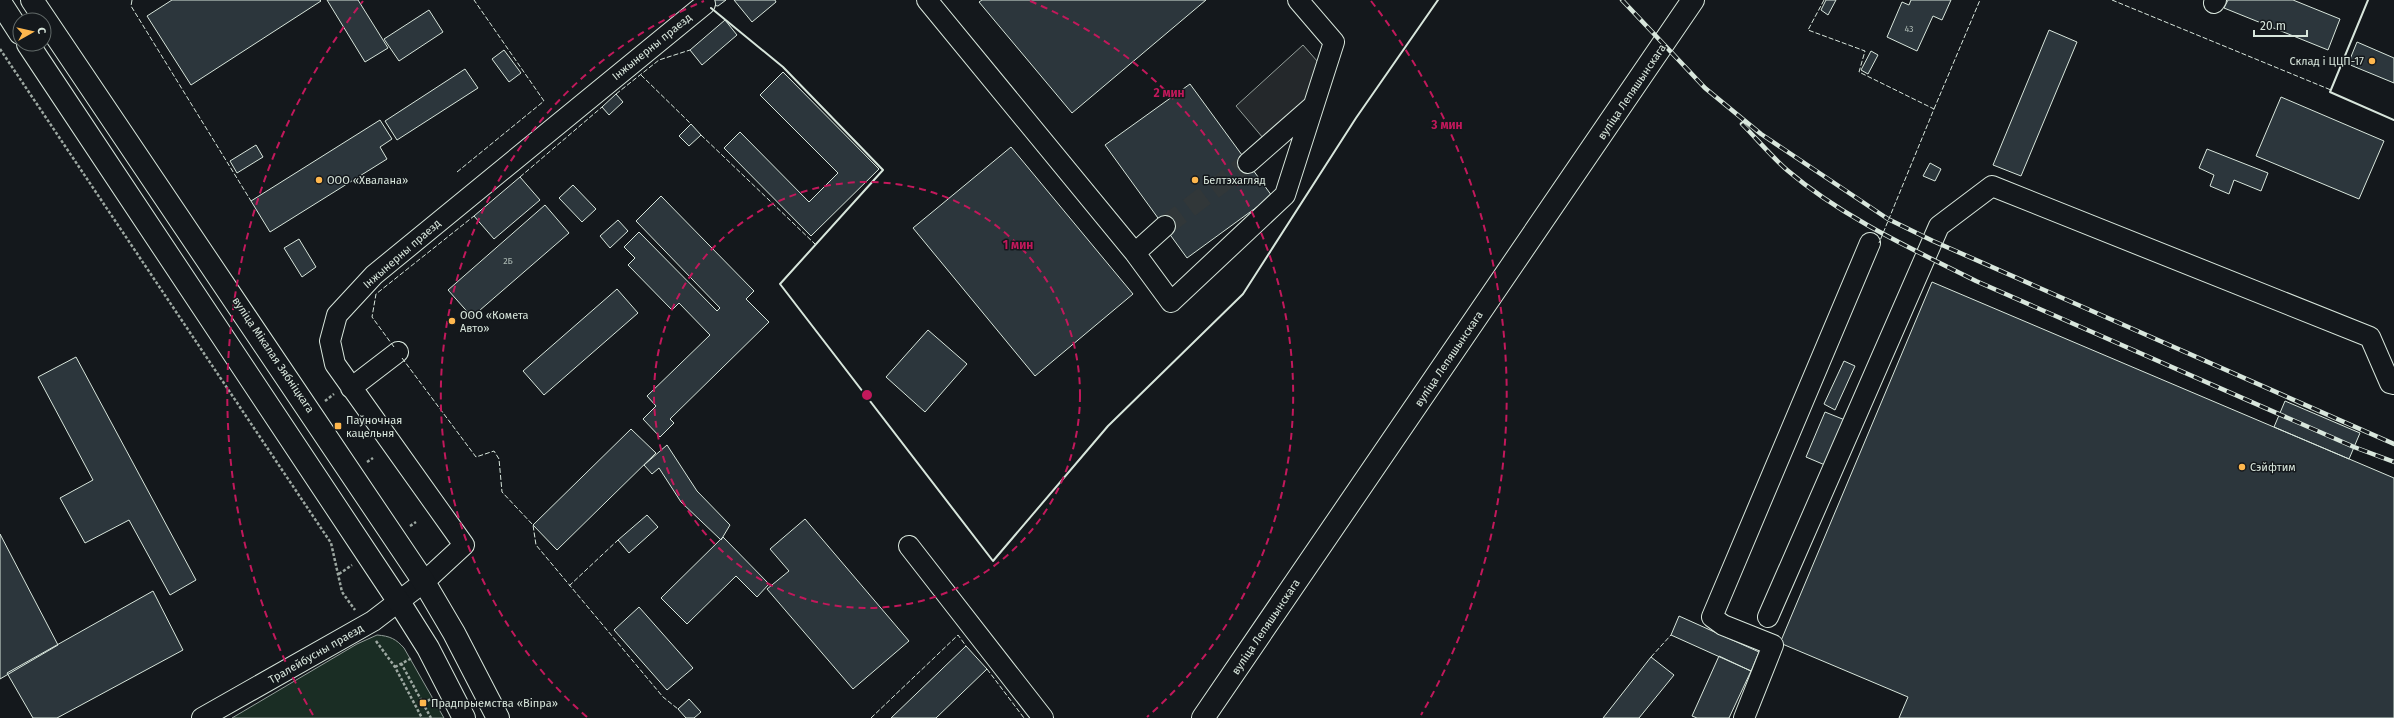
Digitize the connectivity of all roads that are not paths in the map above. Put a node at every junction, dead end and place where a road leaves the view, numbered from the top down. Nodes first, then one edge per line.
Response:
1 (32, 0) edge
2 (927, 0) edge
3 (1298, 0) edge
4 (1693, 0) edge
5 (0, 2) edge
6 (706, 4) dead end
7 (12, 21) edge
8 (33, 52) edge
9 (1313, 106) junction
10 (1248, 163) tunnel mouth
11 (1165, 226) tunnel mouth
12 (1870, 243) dead end
13 (1135, 253) junction
14 (398, 352) dead end
15 (2394, 384) edge
16 (351, 388) junction
17 (909, 546) dead end
18 (424, 582) junction
19 (399, 602) junction
20 (1768, 617) dead end
21 (202, 718) edge
22 (464, 718) edge
23 (498, 718) edge
24 (1043, 718) edge
25 (1203, 718) edge
26 (1744, 718) edge

1 - 18 main road, вуліца Мікалая Зябніцкага
2 - 13 street
3 - 9 street
4 - 25 main road, вуліца Лепяшынскага
5 - 7 main road
6 - 16 street, Інжынерны праезд
8 - 19 main road
9 - 10 street
9 - 13 street
11 - 13 street
12 - 26 street
14 - 16 street
15 - 20 street
16 - 18 street, Інжынерны праезд
17 - 24 street
18 - 19 street, Тралейбусны праезд
18 - 23 main road, вуліца Мікалая Зябніцкага
19 - 21 street, Тралейбусны праезд
19 - 22 main road

